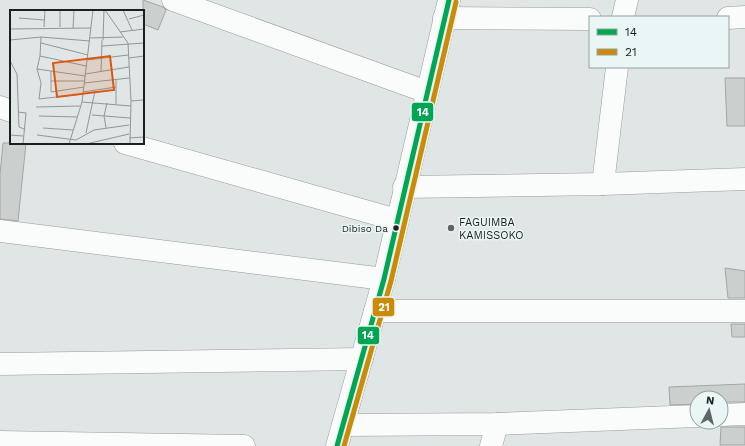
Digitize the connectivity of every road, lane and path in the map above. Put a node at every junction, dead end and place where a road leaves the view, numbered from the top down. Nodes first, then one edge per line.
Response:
1 (173, 0) edge
2 (627, 0) edge
3 (447, 9) edge
4 (623, 16) edge
5 (745, 17) edge
6 (729, 18) edge
7 (589, 19) edge
8 (617, 68) edge
9 (427, 92) junction
10 (0, 108) edge
11 (10, 111) edge
12 (129, 144) edge
13 (745, 180) edge
14 (602, 184) junction
15 (404, 187) junction
16 (397, 220) junction
17 (0, 232) edge
18 (384, 279) junction
19 (375, 310) junction
20 (745, 311) edge
21 (362, 359) junction
22 (0, 364) edge
23 (745, 414) edge
24 (729, 415) edge
25 (689, 416) edge
26 (497, 424) junction
27 (343, 425) junction
28 (0, 442) edge
29 (244, 446) edge
30 (337, 446) edge
31 (491, 446) edge

1 - 9 street
2 - 4 street
3 - 7 street
3 - 9 street
5 - 6 street
8 - 14 street
9 - 15 street
10 - 11 street
12 - 16 street
13 - 14 street
14 - 15 street
15 - 16 street
16 - 18 street
17 - 18 street
18 - 19 street
19 - 20 street
19 - 21 street
21 - 22 street
21 - 27 street
23 - 24 street
25 - 26 street
26 - 27 street
26 - 31 street
27 - 30 street
28 - 29 street

